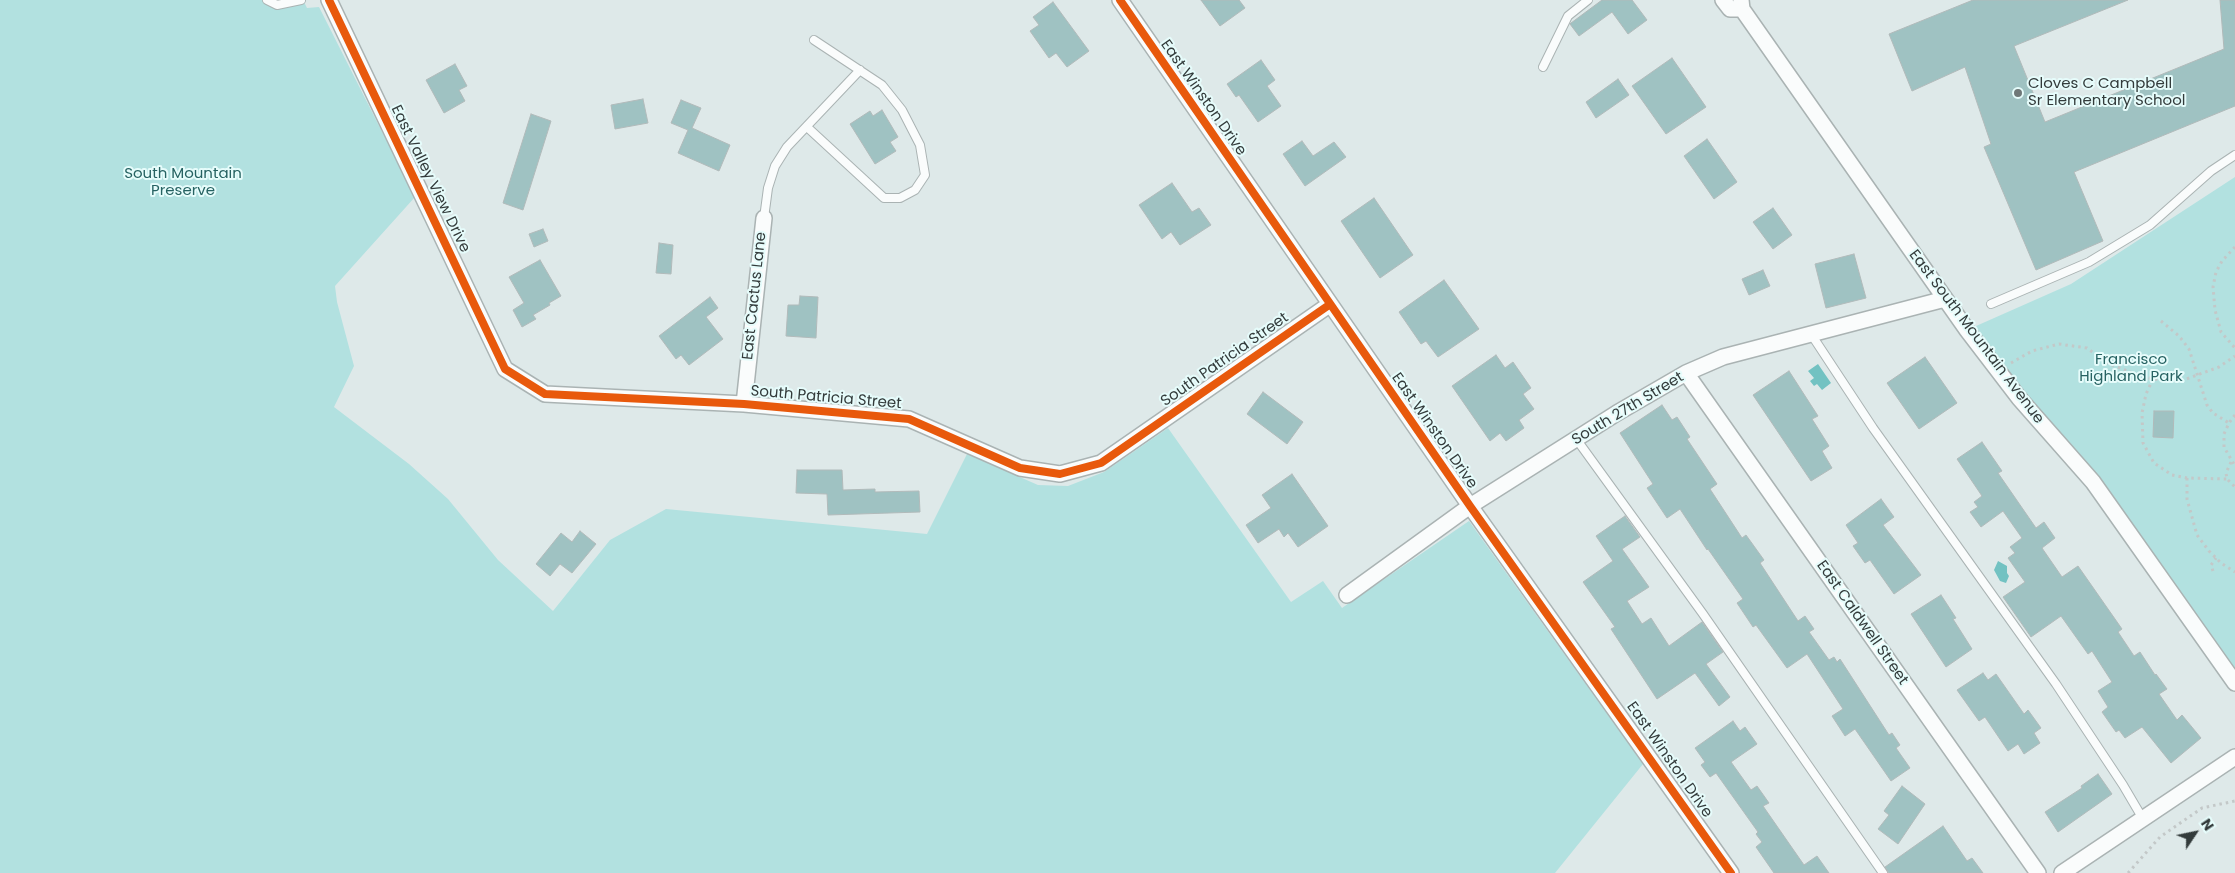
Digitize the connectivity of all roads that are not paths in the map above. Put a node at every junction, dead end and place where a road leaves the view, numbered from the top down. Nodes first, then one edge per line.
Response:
1 (267, 0) edge
2 (301, 0) edge
3 (329, 0) edge
4 (1120, 0) edge
5 (1588, 0) edge
6 (1723, 0) edge
7 (1742, 4) edge
8 (814, 40) dead end
9 (1542, 67) dead end
10 (860, 70) junction
11 (807, 127) junction
12 (2235, 155) edge
13 (764, 218) joint
14 (1945, 299) junction
15 (1329, 304) junction
16 (1991, 304) dead end
17 (1811, 334) junction
18 (505, 369) joint
19 (1686, 373) junction
20 (744, 404) junction
21 (1577, 440) junction
22 (1470, 506) junction
23 (1348, 596) dead end
24 (2235, 683) edge
25 (2235, 757) edge
26 (2144, 819) junction
27 (1732, 873) edge
28 (1883, 873) edge
29 (2038, 873) edge
30 (2062, 873) edge

1 - 2 lane
3 - 18 street, East Valley View Drive
4 - 15 street, East Winston Drive
5 - 9 lane
6 - 7 street, East South Mountain Avenue
7 - 14 street, East South Mountain Avenue
8 - 10 lane
10 - 11 lane
10 - 11 lane
11 - 13 lane
12 - 16 lane
13 - 20 street, East Cactus Lane
14 - 17 street, South 27th Street
14 - 24 street, East South Mountain Avenue
15 - 20 street, South Patricia Street
15 - 22 street, East Winston Drive
17 - 19 street, South 27th Street
17 - 26 lane
18 - 20 street, South Patricia Street
19 - 21 street, South 27th Street
19 - 29 street, East Caldwell Street
21 - 22 street, South 27th Street
21 - 28 lane
22 - 23 street, South 27th Street
22 - 27 street, East Winston Drive
25 - 26 street
26 - 30 street

